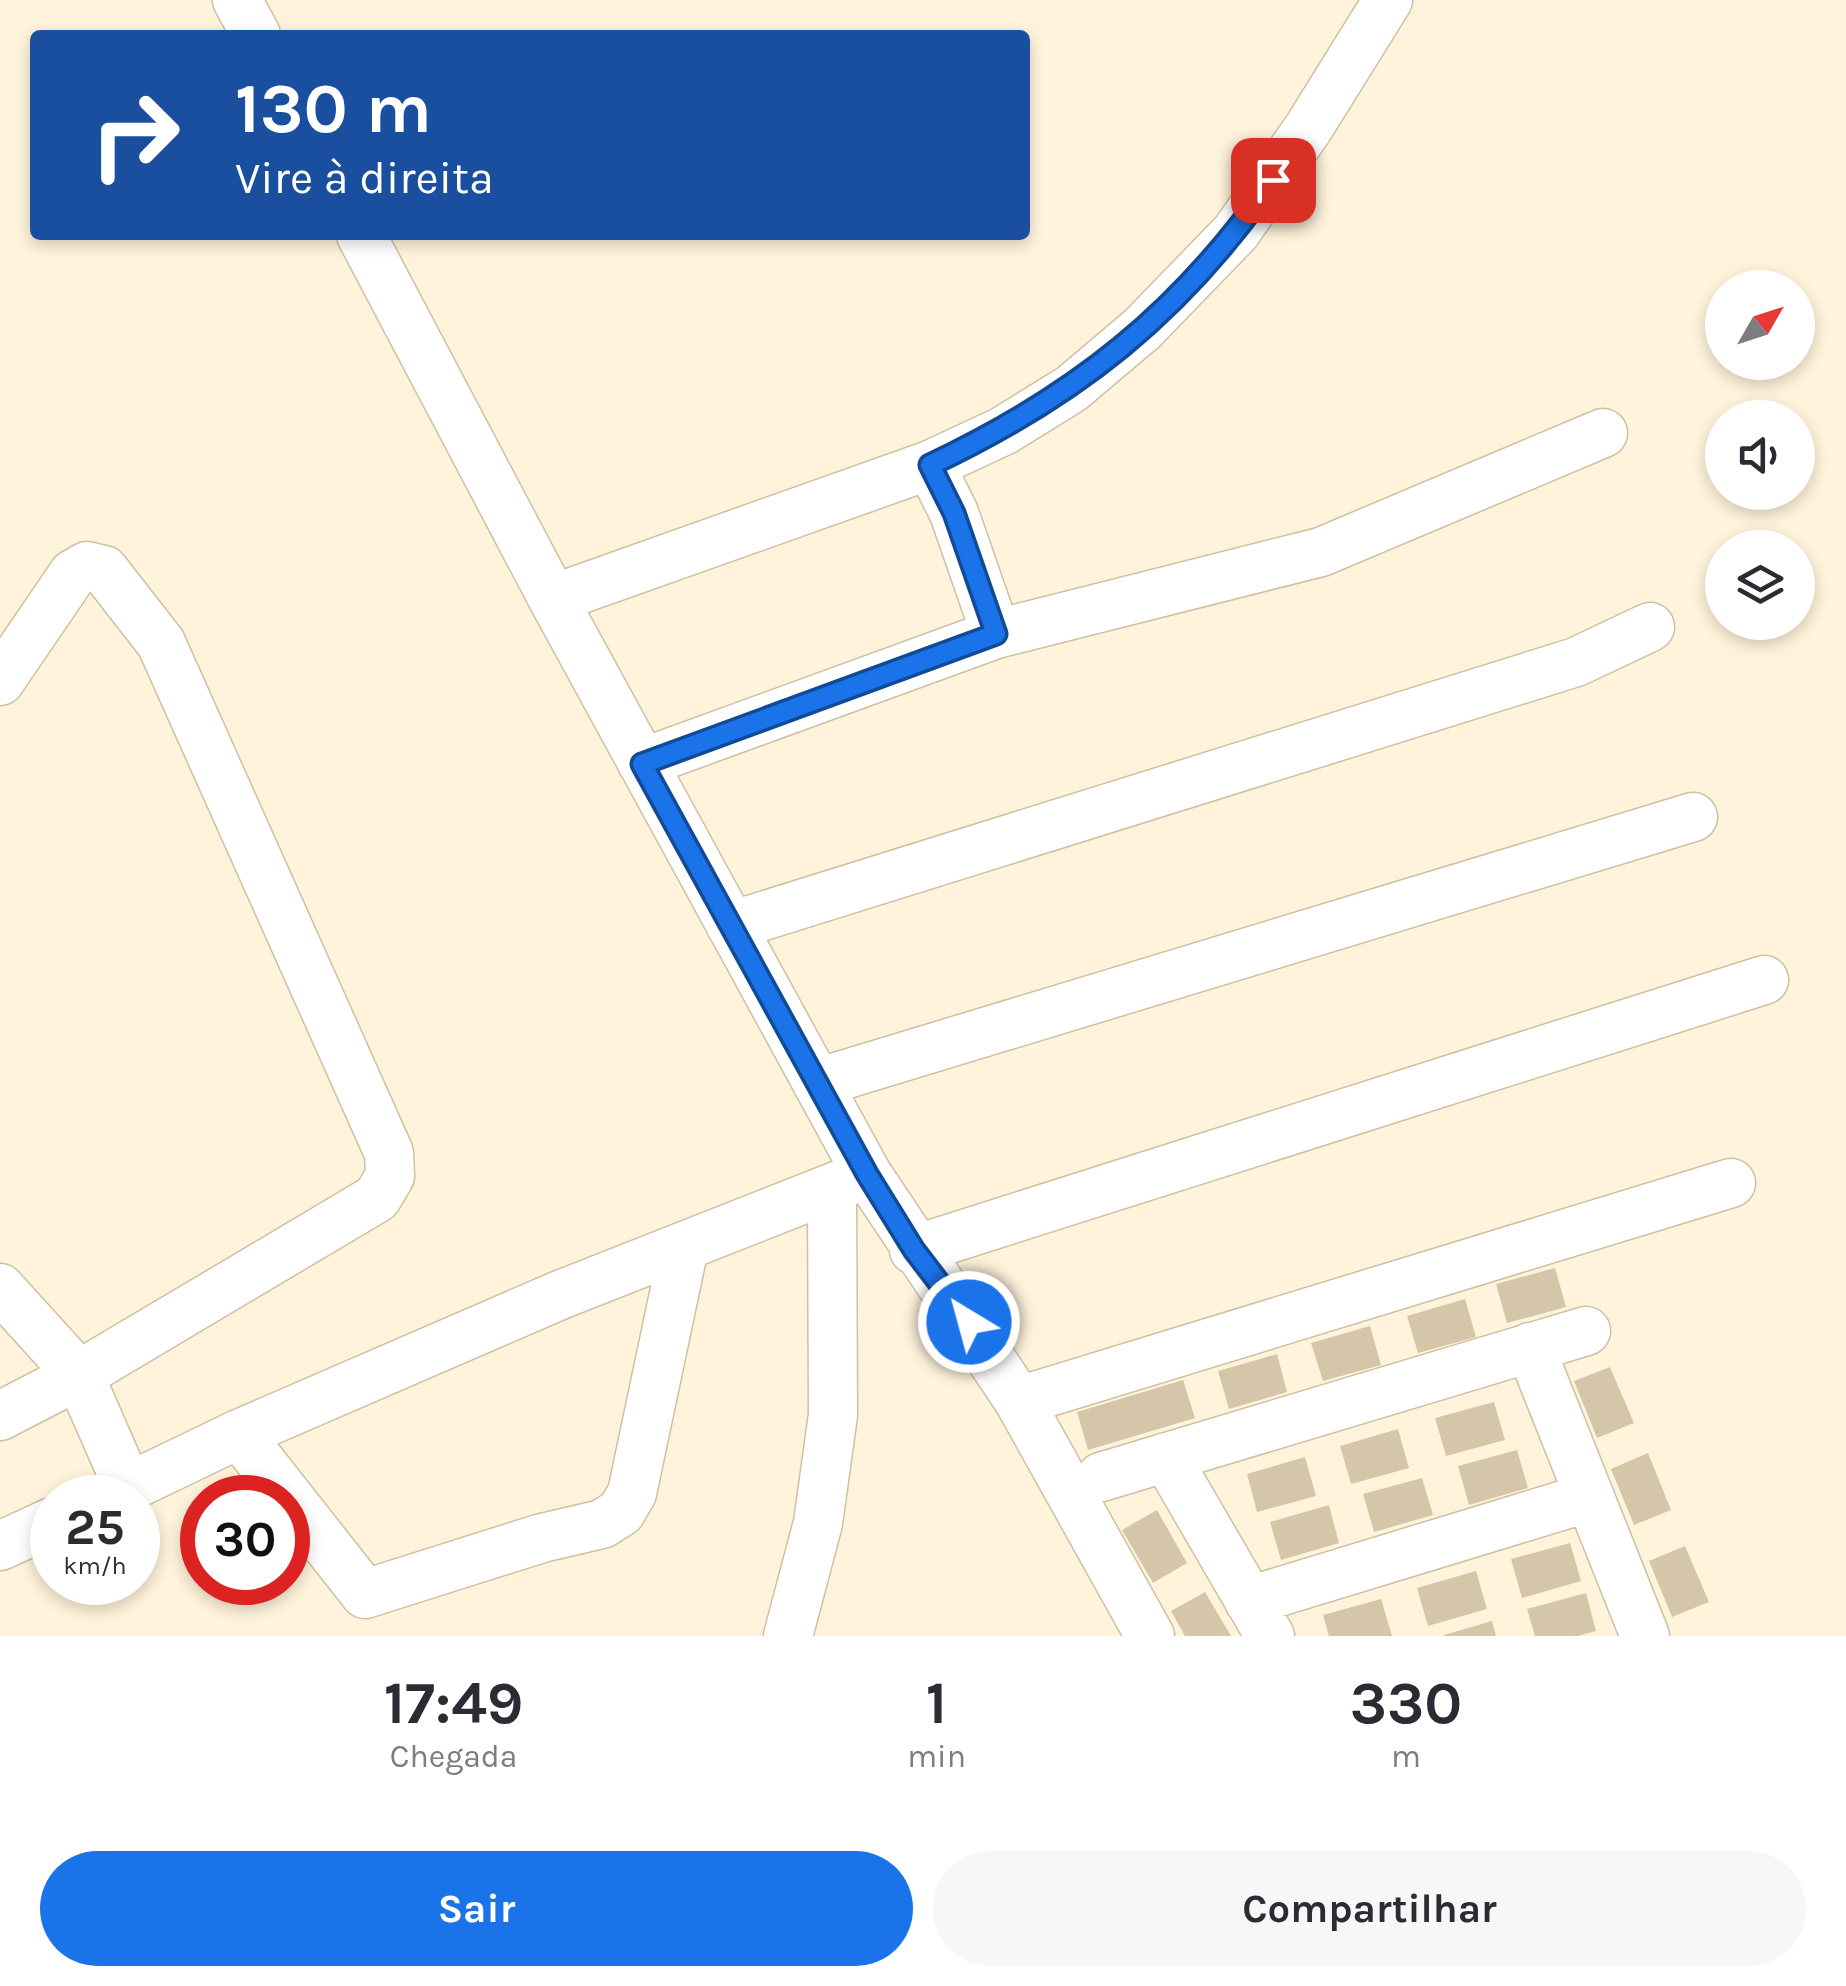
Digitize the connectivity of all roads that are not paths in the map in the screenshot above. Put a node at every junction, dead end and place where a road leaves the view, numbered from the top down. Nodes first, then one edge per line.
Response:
1 (237, 0) edge
2 (1388, 0) edge
3 (253, 30) edge
4 (364, 240) edge
5 (1602, 434) dead end
6 (930, 465) junction
7 (552, 599) junction
8 (1650, 626) dead end
9 (996, 634) junction
10 (0, 681) edge
11 (642, 764) junction
12 (1693, 817) dead end
13 (730, 926) junction
14 (1764, 980) dead end
15 (818, 1083) junction
16 (849, 1182) junction
17 (1731, 1183) dead end
18 (684, 1247) junction
19 (914, 1250) junction
20 (0, 1288) edge
21 (1586, 1331) dead end
22 (1530, 1348) junction
23 (79, 1375) junction
24 (1019, 1401) junction
25 (0, 1416) edge
26 (239, 1434) junction
27 (1166, 1457) junction
28 (111, 1475) edge
29 (153, 1475) edge
30 (1100, 1477) dead end
31 (1590, 1497) junction
32 (30, 1532) edge
33 (0, 1546) edge
34 (1260, 1619) edge
35 (788, 1636) edge
36 (1150, 1636) edge
37 (1645, 1636) edge

1 - 3 street
2 - 6 street
4 - 7 street
5 - 9 street
6 - 7 street
6 - 9 street
7 - 11 street
8 - 13 street
9 - 11 street
10 - 23 street
11 - 13 street
12 - 15 street
13 - 15 street
14 - 19 street
15 - 16 street
16 - 18 street
16 - 19 street
16 - 35 street
17 - 24 street
18 - 26 street
18 - 26 street
19 - 24 street
20 - 23 street
21 - 22 street
22 - 27 street
22 - 31 street
23 - 25 street
23 - 28 street
24 - 36 street
26 - 29 street
27 - 30 street
27 - 34 street
31 - 34 street
31 - 37 street
32 - 33 street

